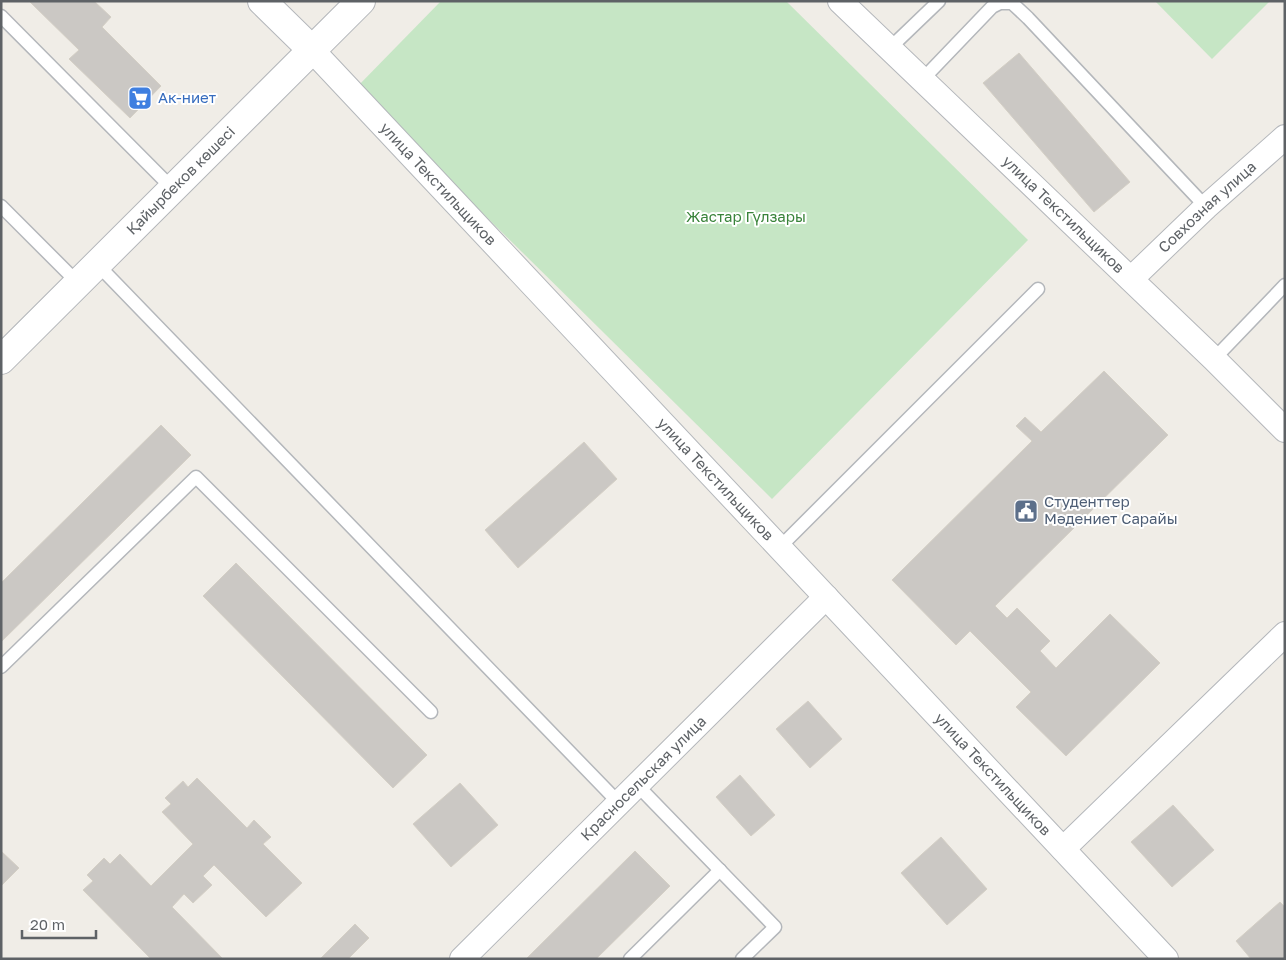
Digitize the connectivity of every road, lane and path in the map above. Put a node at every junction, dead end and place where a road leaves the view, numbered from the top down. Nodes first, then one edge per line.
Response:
1 (262, 1) edge
2 (361, 1) edge
3 (840, 1) edge
4 (939, 1) edge
5 (1, 16) edge
6 (890, 48) junction
7 (312, 50) junction
8 (922, 79) junction
9 (1285, 137) edge
10 (173, 188) junction
11 (1, 206) edge
12 (1206, 207) junction
13 (97, 264) junction
14 (1132, 280) junction
15 (78, 283) junction
16 (1285, 285) edge
17 (1038, 289) dead end
18 (1214, 359) junction
19 (1, 360) edge
20 (1285, 430) edge
21 (779, 548) junction
22 (826, 597) junction
23 (1285, 634) edge
24 (1, 667) edge
25 (431, 712) dead end
26 (637, 785) junction
27 (619, 803) junction
28 (1063, 849) junction
29 (720, 870) junction
30 (462, 959) edge
31 (630, 959) edge
32 (742, 959) edge
33 (1166, 959) edge

1 - 7 main road, улица Текстильщиков
2 - 7 main road, Қайырбеков көшесі
3 - 6 street, улица Текстильщиков
4 - 6 lane
5 - 10 lane
6 - 8 street, улица Текстильщиков
7 - 10 main road, Қайырбеков көшесі
7 - 21 street, улица Текстильщиков
8 - 12 lane
8 - 14 street, улица Текстильщиков
9 - 12 street, Совхозная улица
10 - 13 main road, Қайырбеков көшесі
11 - 15 lane
12 - 14 street, Совхозная улица
13 - 15 main road, Қайырбеков көшесі
13 - 27 lane
14 - 18 street, улица Текстильщиков
15 - 19 main road, Қайырбеков көшесі
16 - 18 lane
17 - 21 lane
18 - 20 street, улица Текстильщиков
21 - 22 street, улица Текстильщиков
22 - 26 street, Красносельская улица
22 - 28 street, улица Текстильщиков
23 - 28 street
24 - 25 lane
26 - 27 street, Красносельская улица
26 - 29 lane
27 - 30 street, Красносельская улица
28 - 33 street, улица Текстильщиков
29 - 31 lane
29 - 32 lane

